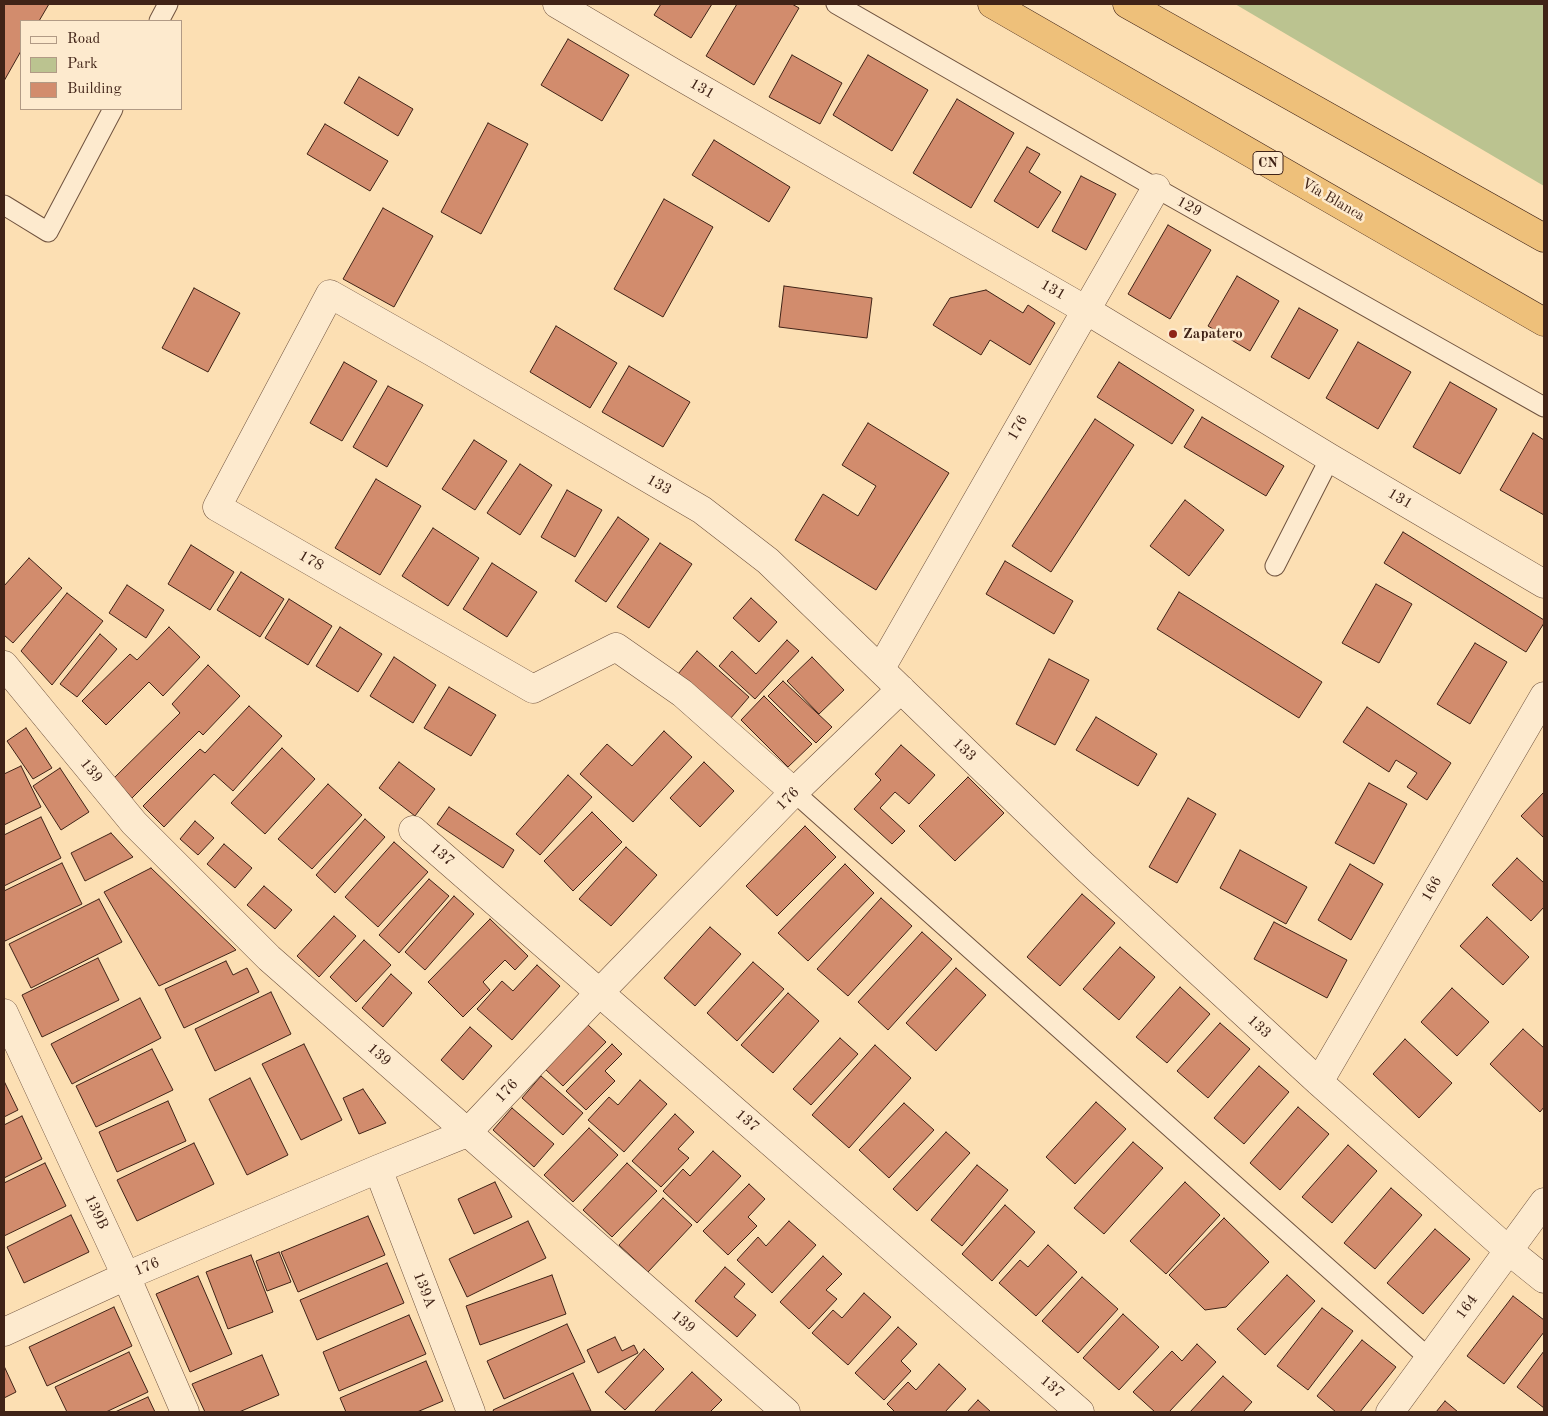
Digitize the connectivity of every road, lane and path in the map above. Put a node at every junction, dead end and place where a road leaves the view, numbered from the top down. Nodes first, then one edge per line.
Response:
1 (168, 4) edge
2 (557, 4) edge
3 (836, 4) edge
4 (992, 4) edge
5 (1128, 4) edge
6 (160, 20) edge
7 (112, 110) edge
8 (1156, 188) junction
9 (4, 205) edge
10 (1544, 238) edge
11 (330, 294) joint
12 (1086, 310) junction
13 (1544, 322) edge
14 (1544, 406) edge
15 (1330, 458) junction
16 (1275, 566) dead end
17 (1544, 584) edge
18 (4, 665) edge
19 (880, 668) junction
20 (901, 689) junction
21 (1544, 696) edge
22 (794, 792) junction
23 (413, 830) dead end
24 (600, 992) junction
25 (4, 1013) edge
26 (1319, 1082) junction
27 (467, 1133) junction
28 (378, 1169) junction
29 (1544, 1202) edge
30 (1508, 1250) junction
31 (126, 1276) junction
32 (1544, 1279) edge
33 (4, 1332) edge
34 (1430, 1358) junction
35 (185, 1412) edge
36 (471, 1412) edge
37 (786, 1412) edge
38 (1080, 1412) edge
39 (1390, 1412) edge

1 - 6 lane
2 - 12 street, 131
3 - 8 lane, 129
4 - 13 highway, Vía Blanca / CN
5 - 10 highway
7 - 9 lane
8 - 12 street, 176
8 - 14 lane, 129
11 - 19 street, 133
11 - 22 street, 178
12 - 15 street, 131
12 - 19 street, 176
15 - 16 lane
15 - 17 street, 131
18 - 27 street, 139
19 - 20 street, 133
20 - 22 street, 176
20 - 26 street, 133
21 - 26 street, 166
22 - 24 street, 176
22 - 34 lane
23 - 24 street, 137
24 - 27 street, 176
24 - 38 street, 137
25 - 31 street, 139B
26 - 30 street, 133
27 - 28 street, 176
27 - 37 street, 139
28 - 31 street, 176
28 - 36 street, 139A
29 - 30 street, 164
30 - 32 street, 133
30 - 34 street, 164
31 - 33 street, 176
31 - 35 street, 139B
34 - 39 street, 164

